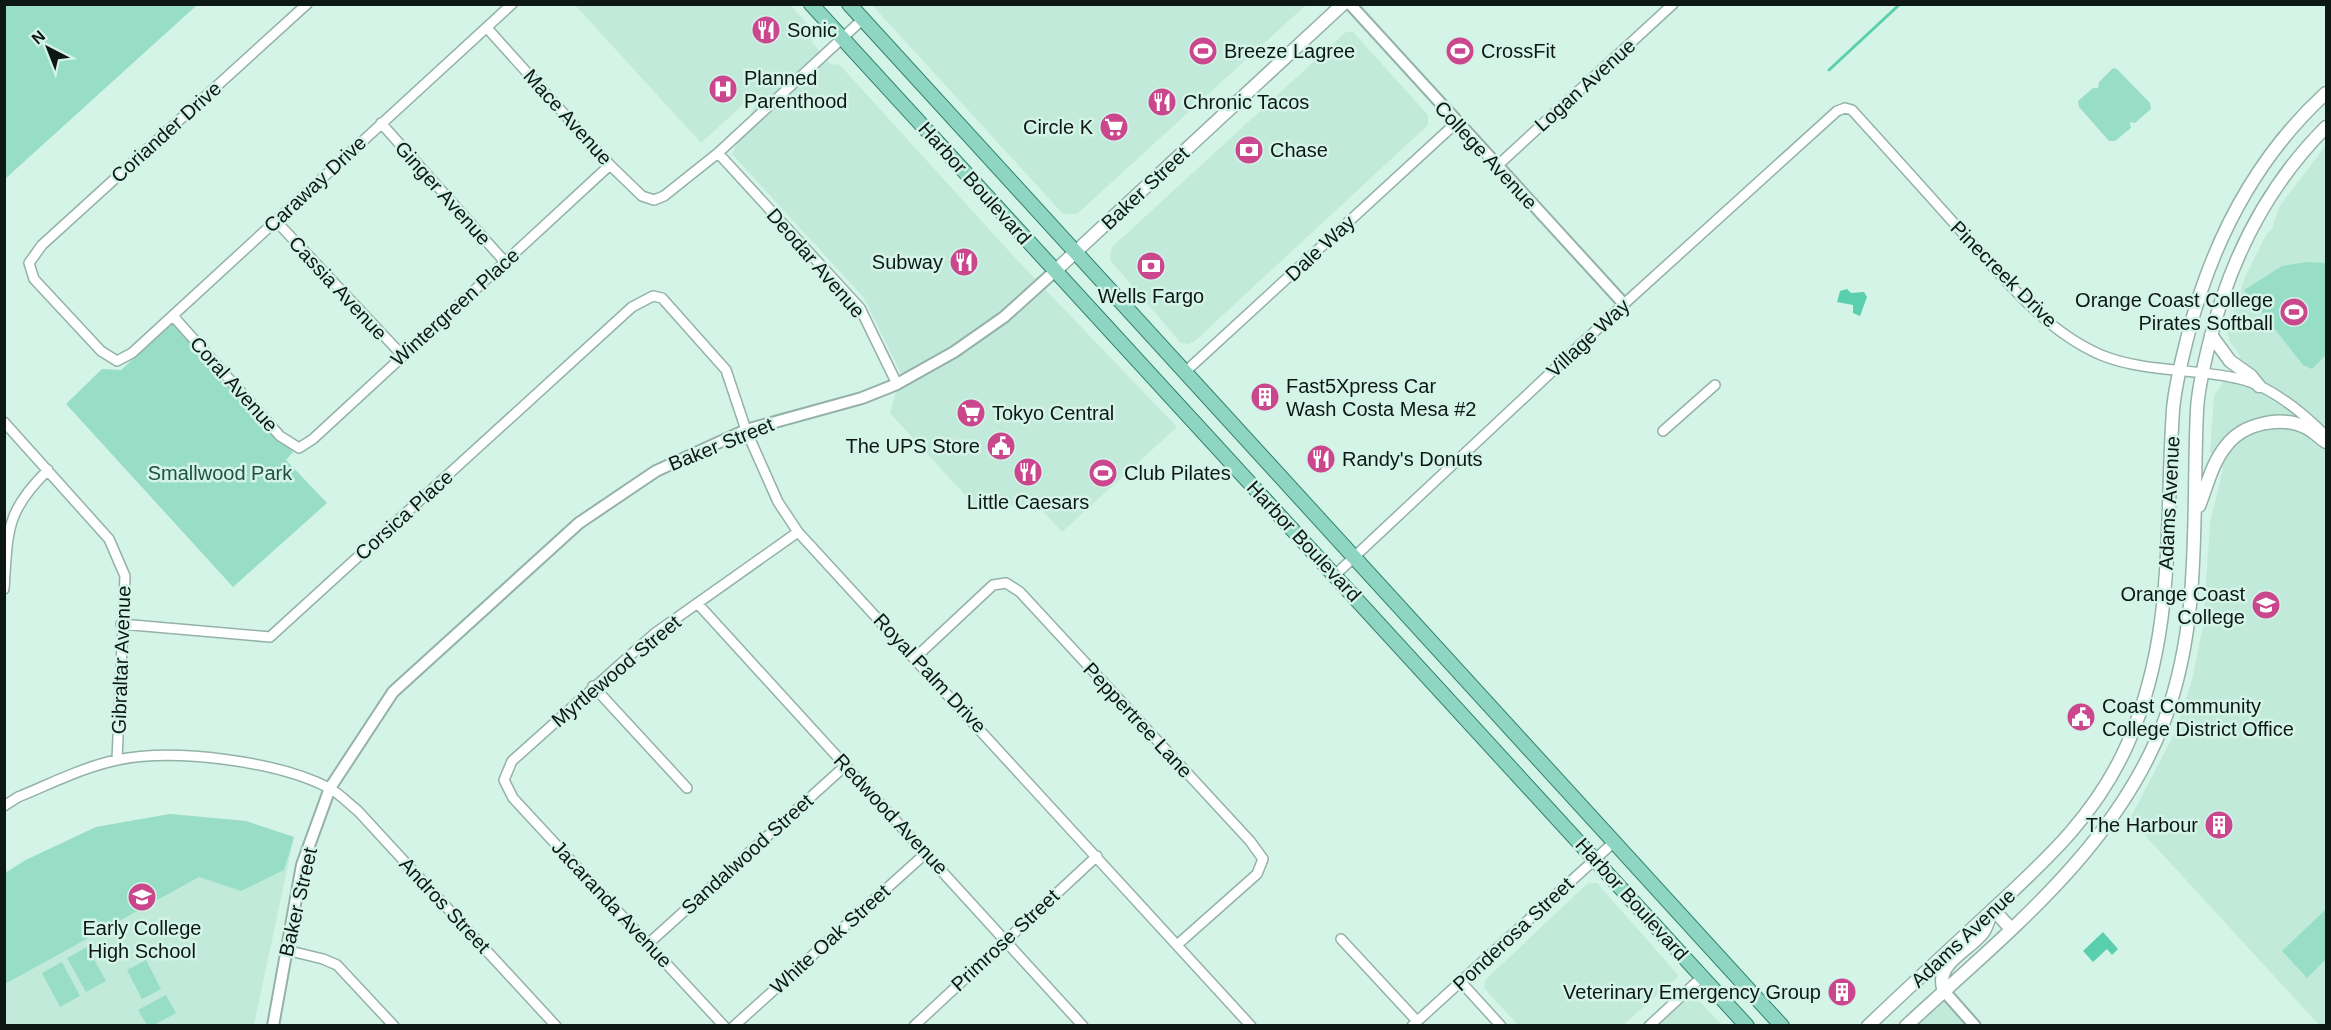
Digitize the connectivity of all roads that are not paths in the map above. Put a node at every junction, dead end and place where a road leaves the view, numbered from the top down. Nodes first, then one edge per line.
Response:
1 (307, 4) edge
2 (512, 4) edge
3 (811, 4) edge
4 (849, 4) edge
5 (1343, 4) edge
6 (1350, 4) edge
7 (1673, 4) edge
8 (863, 19) junction
9 (487, 28) junction
10 (842, 38) junction
11 (2326, 93) edge
12 (1845, 108) joint
13 (381, 123) junction
14 (1456, 123) junction
15 (2326, 127) edge
16 (718, 153) junction
17 (610, 165) junction
18 (1497, 166) junction
19 (275, 220) junction
20 (1075, 253) junction
21 (505, 262) junction
22 (1055, 271) junction
23 (653, 296) joint
24 (1624, 304) junction
25 (172, 316) junction
26 (2211, 335) junction
27 (402, 355) junction
28 (117, 361) joint
29 (1185, 372) junction
30 (2180, 372) junction
31 (2203, 374) junction
32 (897, 384) junction
33 (1715, 385) dead end
34 (2259, 386) junction
35 (4, 422) edge
36 (746, 430) junction
37 (1663, 431) dead end
38 (2326, 436) edge
39 (2326, 442) edge
40 (299, 448) joint
41 (48, 470) junction
42 (2196, 515) junction
43 (798, 532) junction
44 (1354, 557) junction
45 (1335, 574) junction
46 (4, 589) edge
47 (698, 604) junction
48 (121, 624) junction
49 (915, 657) junction
50 (593, 686) junction
51 (117, 760) junction
52 (845, 766) junction
53 (504, 780) joint
54 (330, 788) junction
55 (687, 788) dead end
56 (2096, 801) junction
57 (4, 806) edge
58 (2114, 812) junction
59 (1614, 842) junction
60 (926, 853) junction
61 (1096, 856) junction
62 (1595, 858) junction
63 (1993, 909) junction
64 (2011, 929) junction
65 (1006, 939) junction
66 (1341, 939) dead end
67 (649, 943) junction
68 (1177, 945) junction
69 (286, 950) junction
70 (1702, 977) junction
71 (1461, 982) junction
72 (1944, 991) junction
73 (1414, 1023) edge
74 (273, 1026) edge
75 (394, 1026) edge
76 (556, 1026) edge
77 (724, 1026) edge
78 (734, 1026) edge
79 (914, 1026) edge
80 (1083, 1026) edge
81 (1251, 1026) edge
82 (1501, 1026) edge
83 (1649, 1026) edge
84 (1747, 1026) edge
85 (1782, 1026) edge
86 (1868, 1026) edge
87 (1905, 1026) edge
88 (1975, 1026) edge

1 - 28 street, Coriander Drive
2 - 9 street, Caraway Drive
3 - 10 main road, Harbor Boulevard
4 - 8 main road, Harbor Boulevard
5 - 20 main road, Baker Street
6 - 14 street, College Avenue
7 - 18 street, Logan Avenue
8 - 10 street
8 - 20 main road, Harbor Boulevard
9 - 13 street, Caraway Drive
9 - 17 street, Mace Avenue
10 - 16 street
10 - 22 main road, Harbor Boulevard
11 - 30 main road, Adams Avenue
12 - 24 street, Village Way
12 - 30 street, Pinecreek Drive
13 - 19 street, Caraway Drive
13 - 21 street, Ginger Avenue
14 - 18 street, College Avenue
14 - 29 street, Dale Way
15 - 26 main road, Adams Avenue
16 - 17 street, Mace Avenue
16 - 32 street, Deodar Avenue
17 - 21 street, Wintergreen Place
18 - 24 street, College Avenue
19 - 25 street, Caraway Drive
19 - 27 street, Cassia Avenue
20 - 22 main road, Baker Street
20 - 29 main road, Harbor Boulevard
21 - 27 street, Wintergreen Place
22 - 32 street, Baker Street
22 - 45 main road, Harbor Boulevard
23 - 36 street, Royal Palm Drive
23 - 48 street, Corsica Place
24 - 44 street, Village Way
25 - 28 street, Caraway Drive
25 - 40 street, Coral Avenue
26 - 31 main road, Adams Avenue
26 - 34 main road
27 - 40 street, Wintergreen Place
29 - 44 main road, Harbor Boulevard
30 - 31 street, Pinecreek Drive
30 - 56 main road, Adams Avenue
31 - 34 street, Pinecreek Drive
31 - 42 main road, Adams Avenue
32 - 36 street, Baker Street
33 - 37 street
34 - 38 street, Pinecreek Drive
35 - 41 street, Gibraltar Avenue
36 - 43 street, Royal Palm Drive
36 - 54 street, Baker Street
39 - 42 main road
41 - 46 street
41 - 48 street, Gibraltar Avenue
42 - 58 main road, Adams Avenue
43 - 47 street, Myrtlewood Street
43 - 49 street, Royal Palm Drive
44 - 45 street, Village Way
44 - 59 main road, Harbor Boulevard
45 - 62 main road, Harbor Boulevard
47 - 50 street, Myrtlewood Street
47 - 52 street, Redwood Avenue
48 - 51 street, Gibraltar Avenue
49 - 61 street, Royal Palm Drive
49 - 68 street, Peppertree Lane
50 - 53 street, Myrtlewood Street
50 - 55 street
51 - 54 street, Andros Street
51 - 57 street, Andros Street
52 - 60 street, Redwood Avenue
52 - 67 street, Sandalwood Street
53 - 67 street, Jacaranda Avenue
54 - 69 street, Baker Street
54 - 76 street, Andros Street
56 - 58 main road
56 - 63 main road, Adams Avenue
58 - 64 main road, Adams Avenue
59 - 62 street, Ponderosa Street
59 - 85 main road, Harbor Boulevard
60 - 65 street, Redwood Avenue
60 - 78 street, White Oak Street
61 - 65 street, Primrose Street
61 - 68 street, Royal Palm Drive
62 - 70 main road, Harbor Boulevard
62 - 71 street, Ponderosa Street
63 - 64 main road
63 - 72 main road
63 - 86 main road, Adams Avenue
64 - 72 main road, Adams Avenue
65 - 79 street, Primrose Street
65 - 80 street, Redwood Avenue
66 - 73 street
67 - 77 street, Jacaranda Avenue
68 - 81 street, Royal Palm Drive
69 - 74 street, Baker Street
69 - 75 street
70 - 83 street
70 - 84 main road, Harbor Boulevard
71 - 73 street, Ponderosa Street
71 - 82 street
72 - 87 main road, Adams Avenue
72 - 88 street

